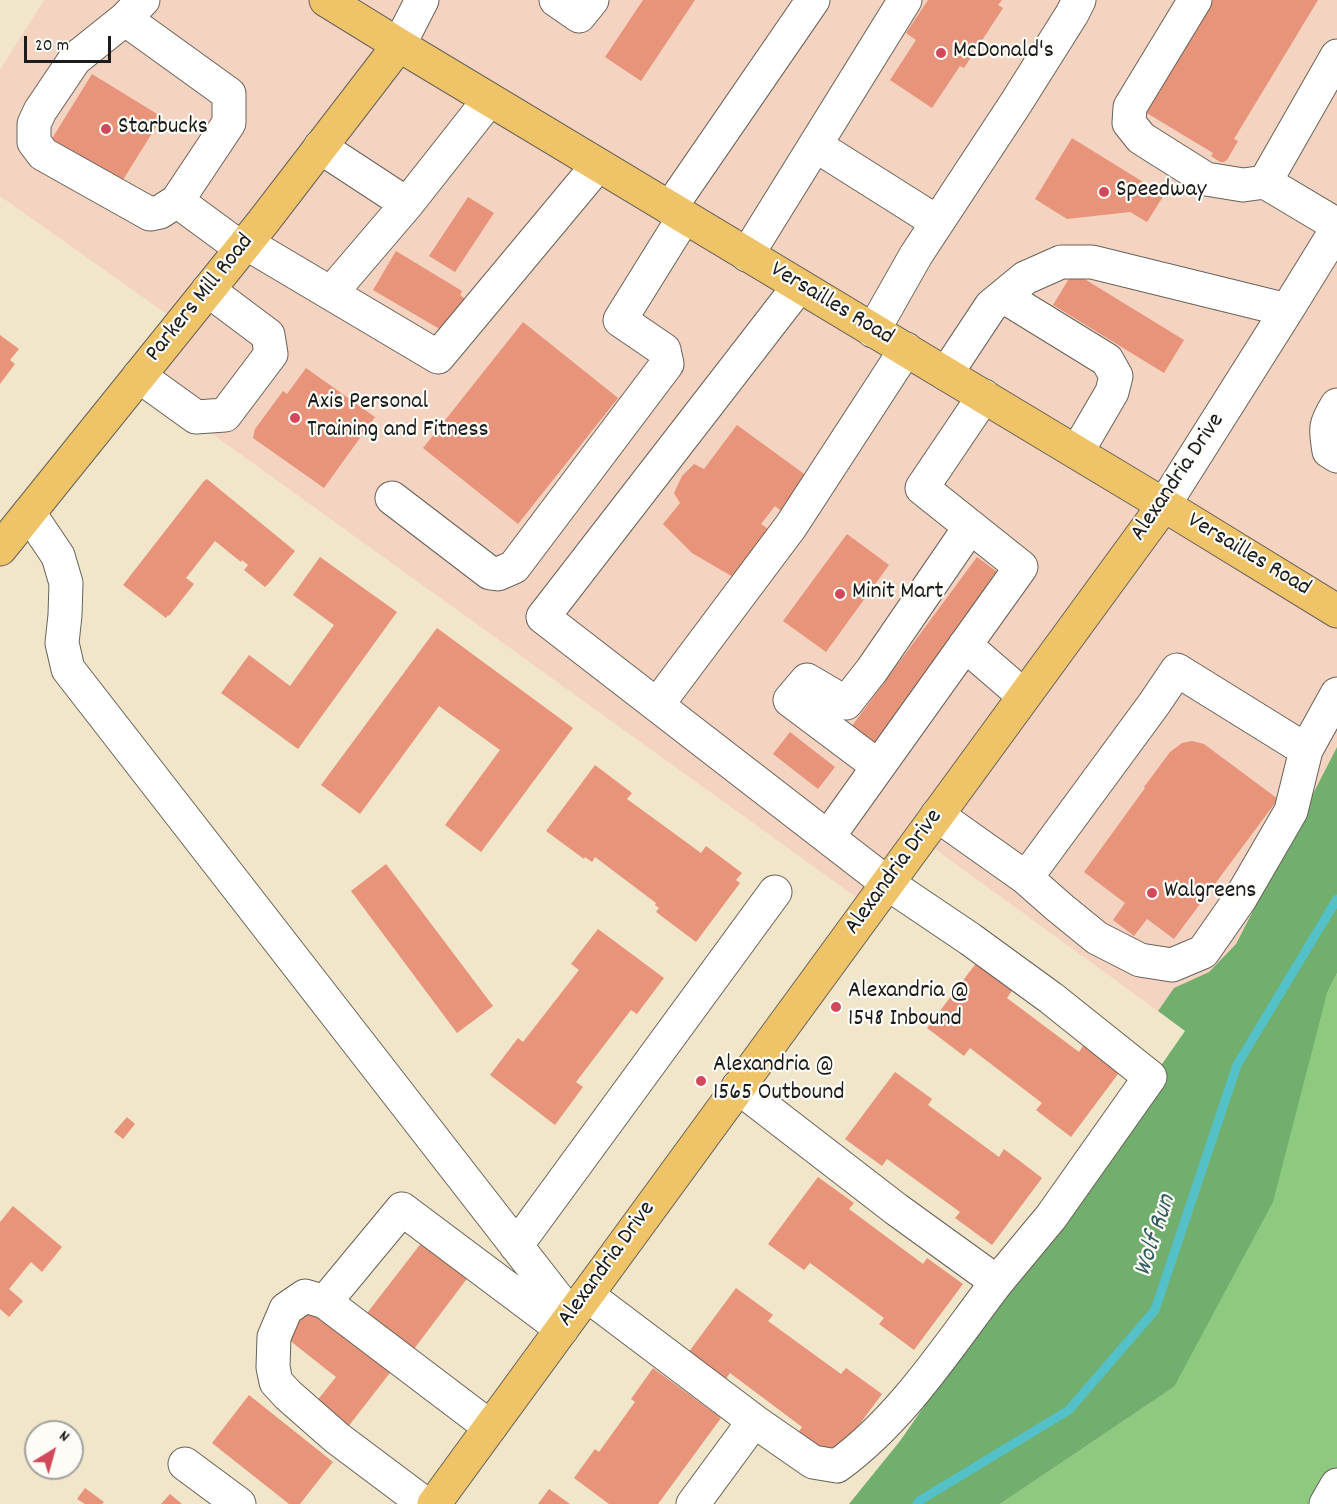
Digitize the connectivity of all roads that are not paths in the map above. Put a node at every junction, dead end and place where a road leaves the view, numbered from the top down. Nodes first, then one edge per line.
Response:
1 (326, 0) edge
2 (422, 0) edge
3 (556, 0) edge
4 (592, 0) edge
5 (813, 0) edge
6 (905, 0) edge
7 (1079, 0) edge
8 (1195, 0) edge
9 (134, 9) edge
10 (399, 45) junction
11 (1337, 56) edge
12 (489, 100) junction
13 (815, 145) junction
14 (320, 147) junction
15 (598, 165) junction
16 (1265, 182) junction
17 (177, 201) junction
18 (406, 204) junction
19 (677, 213) junction
20 (937, 222) junction
21 (1337, 227) edge
22 (244, 246) junction
23 (747, 255) junction
24 (799, 286) junction
25 (208, 290) junction
26 (331, 293) junction
27 (1003, 296) junction
28 (1287, 310) junction
29 (873, 331) junction
30 (906, 349) junction
31 (946, 374) junction
32 (139, 376) junction
33 (984, 396) junction
34 (1337, 405) edge
35 (1077, 452) junction
36 (1337, 456) edge
37 (392, 498) dead end
38 (1164, 505) junction
39 (29, 513) junction
40 (970, 527) junction
41 (0, 549) edge
42 (1337, 610) edge
43 (965, 645) junction
44 (1337, 694) edge
45 (1024, 696) junction
46 (657, 705) junction
47 (1306, 750) junction
48 (878, 766) junction
49 (937, 815) junction
50 (828, 837) junction
51 (1026, 878) junction
52 (887, 883) junction
53 (775, 892) dead end
54 (738, 1087) junction
55 (516, 1246) junction
56 (997, 1282) junction
57 (326, 1302) junction
58 (573, 1314) junction
59 (754, 1421) junction
60 (490, 1428) junction
61 (185, 1464) dead end
62 (1337, 1485) edge
63 (239, 1504) edge
64 (425, 1504) edge
65 (434, 1504) edge
66 (693, 1504) edge
67 (1326, 1504) edge

1 - 10 main road, Versailles Road
2 - 10 street
3 - 4 street
5 - 19 street
6 - 13 street
7 - 20 street
8 - 16 street
9 - 17 street
9 - 17 street
10 - 12 main road, Versailles Road
10 - 14 main road, Parkers Mill Road
11 - 16 street
12 - 15 main road, Versailles Road
12 - 18 street
13 - 20 street
13 - 23 street
14 - 18 street
14 - 22 main road, Parkers Mill Road
15 - 19 main road, Versailles Road
15 - 26 street
16 - 21 street
17 - 22 street
18 - 26 street
19 - 23 main road, Versailles Road
19 - 37 street
20 - 29 street
21 - 28 street, Alexandria Drive
22 - 25 main road, Parkers Mill Road
22 - 26 street
23 - 24 main road, Versailles Road
24 - 29 main road, Versailles Road
24 - 46 street
25 - 32 main road, Parkers Mill Road
25 - 32 street
27 - 28 street
27 - 31 street
27 - 35 street
28 - 38 street, Alexandria Drive
29 - 30 main road, Versailles Road
30 - 31 main road, Versailles Road
30 - 46 street
31 - 33 main road, Versailles Road
32 - 39 main road, Parkers Mill Road
33 - 35 main road, Versailles Road
33 - 40 street
34 - 36 street
35 - 38 main road, Versailles Road
38 - 42 main road, Versailles Road
38 - 45 main road, Alexandria Drive
39 - 41 main road, Parkers Mill Road
39 - 55 street
40 - 43 street
40 - 48 street
43 - 45 street
43 - 48 street
44 - 47 street
45 - 49 main road, Alexandria Drive
46 - 50 street
47 - 51 street
47 - 51 street
48 - 50 street
49 - 51 street
49 - 52 main road, Alexandria Drive
50 - 52 street
52 - 54 main road, Alexandria Drive
52 - 56 street
53 - 55 street
54 - 56 street
54 - 58 main road, Alexandria Drive
55 - 58 street
56 - 59 street
57 - 58 street
57 - 60 street
57 - 64 street
58 - 59 street
58 - 60 main road, Alexandria Drive
59 - 66 street
60 - 65 main road, Alexandria Drive
61 - 63 street
62 - 67 street

